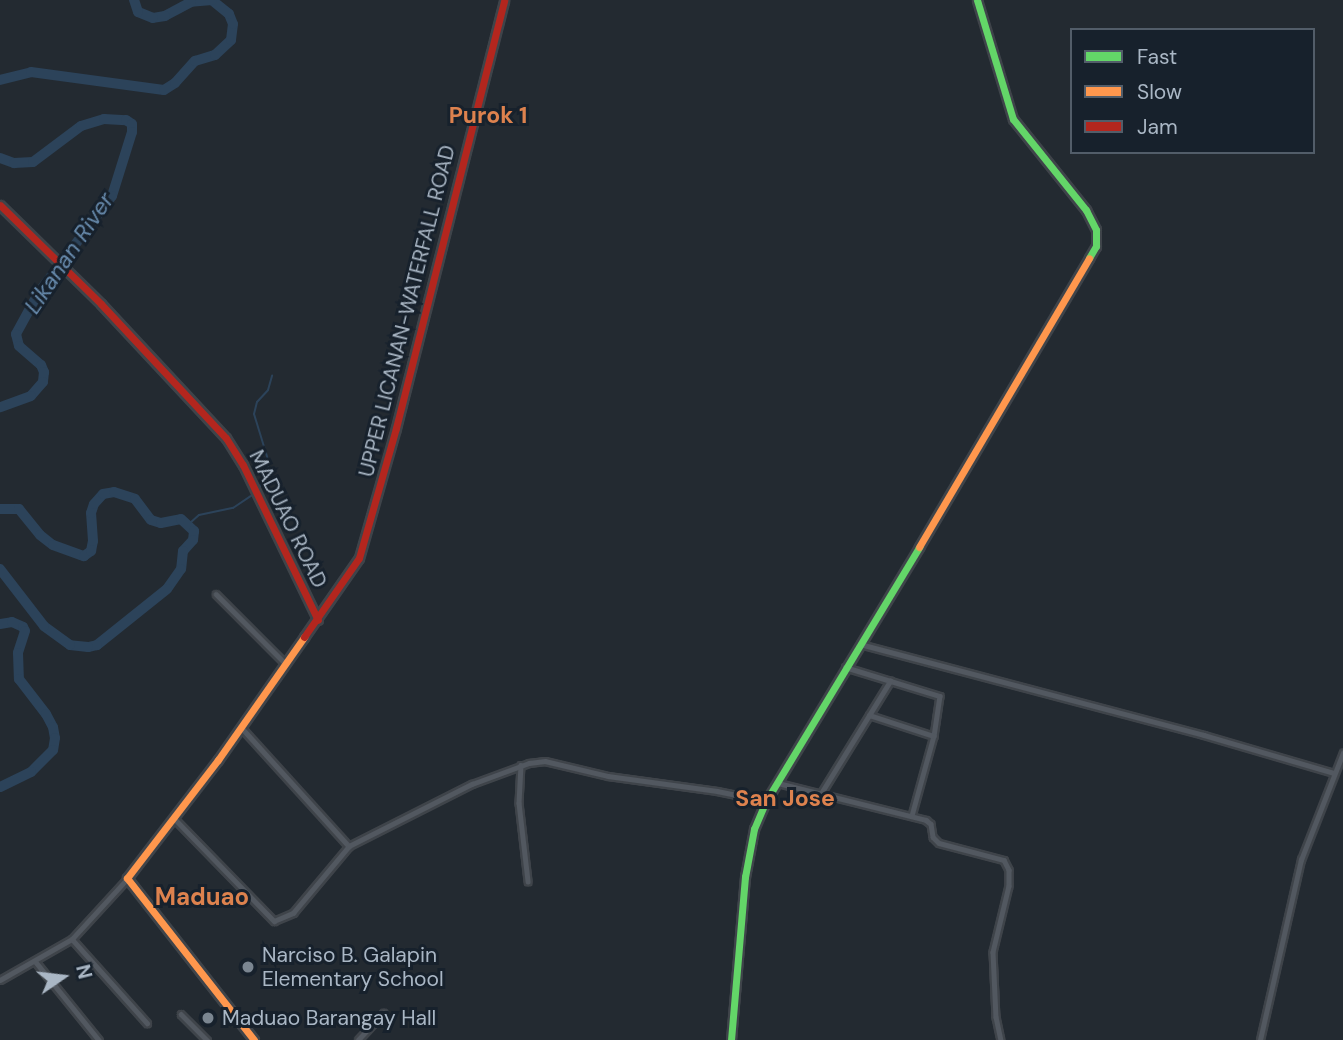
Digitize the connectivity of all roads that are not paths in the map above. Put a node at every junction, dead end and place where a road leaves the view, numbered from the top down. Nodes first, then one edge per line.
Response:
1 (503, 0) edge
2 (977, 0) edge
3 (0, 205) edge
4 (216, 594) dead end
5 (318, 620) junction
6 (859, 644) junction
7 (285, 663) junction
8 (845, 667) junction
9 (890, 681) junction
10 (869, 715) junction
11 (241, 727) junction
12 (934, 736) junction
13 (1343, 753) edge
14 (521, 765) junction
15 (1334, 773) junction
16 (778, 783) junction
17 (820, 794) junction
18 (766, 801) junction
19 (912, 816) junction
20 (173, 818) junction
21 (349, 846) junction
22 (127, 878) junction
23 (528, 881) dead end
24 (72, 939) junction
25 (35, 961) junction
26 (0, 980) edge
27 (383, 1013) dead end
28 (181, 1014) dead end
29 (147, 1023) dead end
30 (99, 1040) edge
31 (206, 1040) edge
32 (254, 1040) edge
33 (358, 1040) edge
34 (731, 1040) edge
35 (1001, 1040) edge
36 (1261, 1040) edge

1 - 5 street, UPPER LICANAN-WATERFALL ROAD
2 - 6 street
3 - 5 street, MADUAO ROAD
4 - 7 street
5 - 7 street, MADUAO ROAD
6 - 8 street
6 - 15 street
7 - 11 street, MADUAO ROAD
8 - 9 street
8 - 16 street
9 - 10 street
9 - 12 street
10 - 12 street
10 - 17 street
11 - 20 street, MADUAO ROAD
11 - 21 street
12 - 19 street
13 - 15 street
14 - 18 street
14 - 21 street
14 - 23 street
15 - 36 street
16 - 17 street
16 - 18 street
17 - 19 street
18 - 34 street
19 - 35 street
20 - 21 street
20 - 22 street, MADUAO ROAD
22 - 24 street
22 - 32 street
24 - 25 street
24 - 29 street
25 - 26 street
25 - 30 street
27 - 33 street
28 - 31 street

